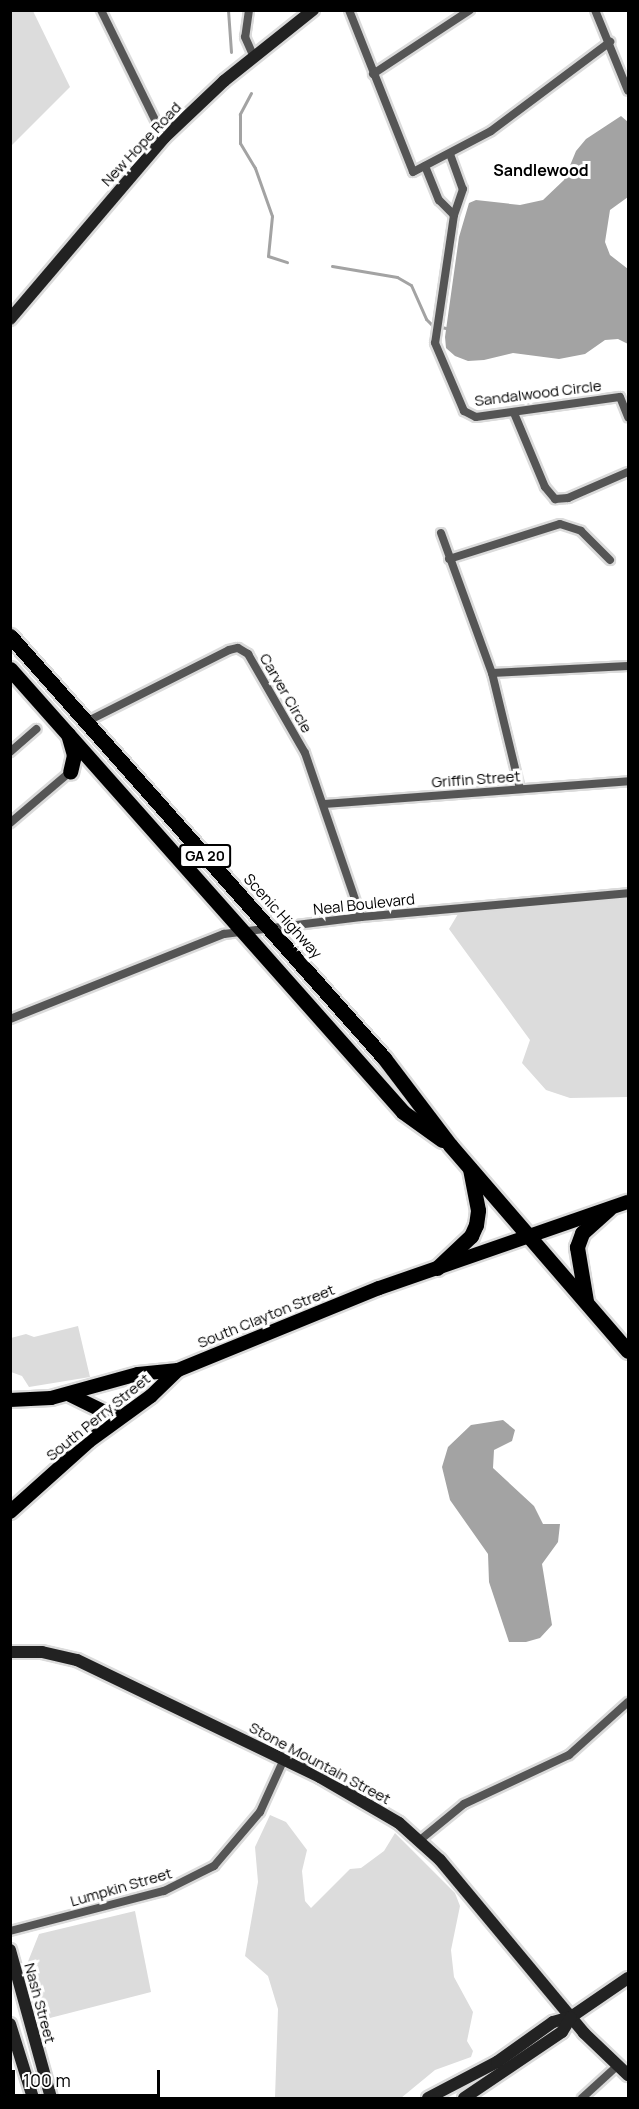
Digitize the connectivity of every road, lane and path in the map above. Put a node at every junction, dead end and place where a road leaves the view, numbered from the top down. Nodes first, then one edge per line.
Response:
1 (101, 10) edge
2 (249, 10) edge
3 (313, 10) edge
4 (349, 10) edge
5 (470, 10) edge
6 (595, 10) edge
7 (610, 42) junction
8 (254, 57) junction
9 (374, 74) junction
10 (628, 91) edge
11 (164, 138) junction
12 (450, 154) junction
13 (425, 166) junction
14 (454, 214) junction
15 (10, 319) edge
16 (514, 413) junction
17 (628, 417) edge
18 (628, 472) edge
19 (441, 533) dead end
20 (449, 559) junction
21 (610, 560) dead end
22 (10, 636) edge
23 (628, 666) edge
24 (10, 669) edge
25 (492, 673) junction
26 (86, 722) junction
27 (66, 728) junction
28 (36, 729) dead end
29 (10, 752) edge
30 (101, 768) junction
31 (70, 772) junction
32 (628, 781) edge
33 (520, 789) junction
34 (325, 804) junction
35 (10, 823) edge
36 (628, 893) edge
37 (361, 916) junction
38 (270, 929) junction
39 (246, 932) junction
40 (10, 1019) edge
41 (450, 1145) junction
42 (470, 1168) junction
43 (628, 1202) edge
44 (609, 1209) junction
45 (529, 1237) junction
46 (437, 1268) junction
47 (587, 1304) junction
48 (628, 1351) edge
49 (178, 1370) junction
50 (70, 1395) junction
51 (10, 1400) edge
52 (123, 1413) junction
53 (10, 1512) edge
54 (10, 1652) edge
55 (628, 1702) edge
56 (284, 1759) junction
57 (420, 1840) junction
58 (10, 1931) edge
59 (10, 1950) edge
60 (628, 1977) edge
61 (571, 2017) junction
62 (10, 2024) edge
63 (617, 2066) junction
64 (628, 2076) edge
65 (33, 2098) edge
66 (51, 2098) edge
67 (428, 2098) edge
68 (464, 2098) edge
69 (582, 2098) edge

1 - 11 street
2 - 8 street
3 - 8 street, New Hope Road
4 - 9 street
5 - 9 street
6 - 7 street
7 - 10 street
7 - 12 street
8 - 11 street, New Hope Road
9 - 13 street
11 - 15 street, New Hope Road
12 - 13 street
12 - 14 street, Sandalwood Circle
13 - 14 street
14 - 16 street, Sandalwood Circle
16 - 17 street, Sandalwood Circle
16 - 18 street
19 - 20 street
20 - 21 street
20 - 25 street
22 - 26 highway, Scenic Highway / GA 20
23 - 25 street
24 - 27 highway, Scenic Highway / GA 20
25 - 33 street
26 - 34 street, Carver Circle
26 - 38 highway, Scenic Highway / GA 20
27 - 30 highway, Scenic Highway / GA 20
27 - 31 highway
28 - 29 street
30 - 31 highway
30 - 39 highway, Scenic Highway / GA 20
31 - 35 street
32 - 33 street, Griffin Street
33 - 34 street, Griffin Street
34 - 37 street, Carver Circle
36 - 37 street, Neal Boulevard
37 - 38 street, Neal Boulevard
38 - 39 street, Neal Boulevard
38 - 41 highway, Scenic Highway / GA 20
39 - 40 street, Neal Boulevard
39 - 41 highway, Scenic Highway / GA 20
41 - 42 highway, Scenic Highway / GA 20
42 - 45 highway, Scenic Highway / GA 20
42 - 46 highway
43 - 44 main road, South Clayton Street
44 - 45 main road, South Clayton Street
44 - 47 highway
45 - 46 main road, South Clayton Street
45 - 47 highway, Scenic Highway
46 - 49 main road, South Clayton Street
47 - 48 highway, Scenic Highway
49 - 50 main road, South Clayton Street
49 - 52 main road, South Perry Street
50 - 51 main road, South Clayton Street
50 - 52 main road
52 - 53 main road, South Perry Street
54 - 56 street, Stone Mountain Street
55 - 57 street
56 - 57 street, Stone Mountain Street
56 - 58 street, Lumpkin Street
57 - 61 street, Stone Mountain Street
59 - 66 street, Nash Street
60 - 61 street
61 - 63 street, Stone Mountain Street
61 - 67 street
61 - 68 street
62 - 65 street
63 - 64 street, Stone Mountain Street
63 - 69 street

